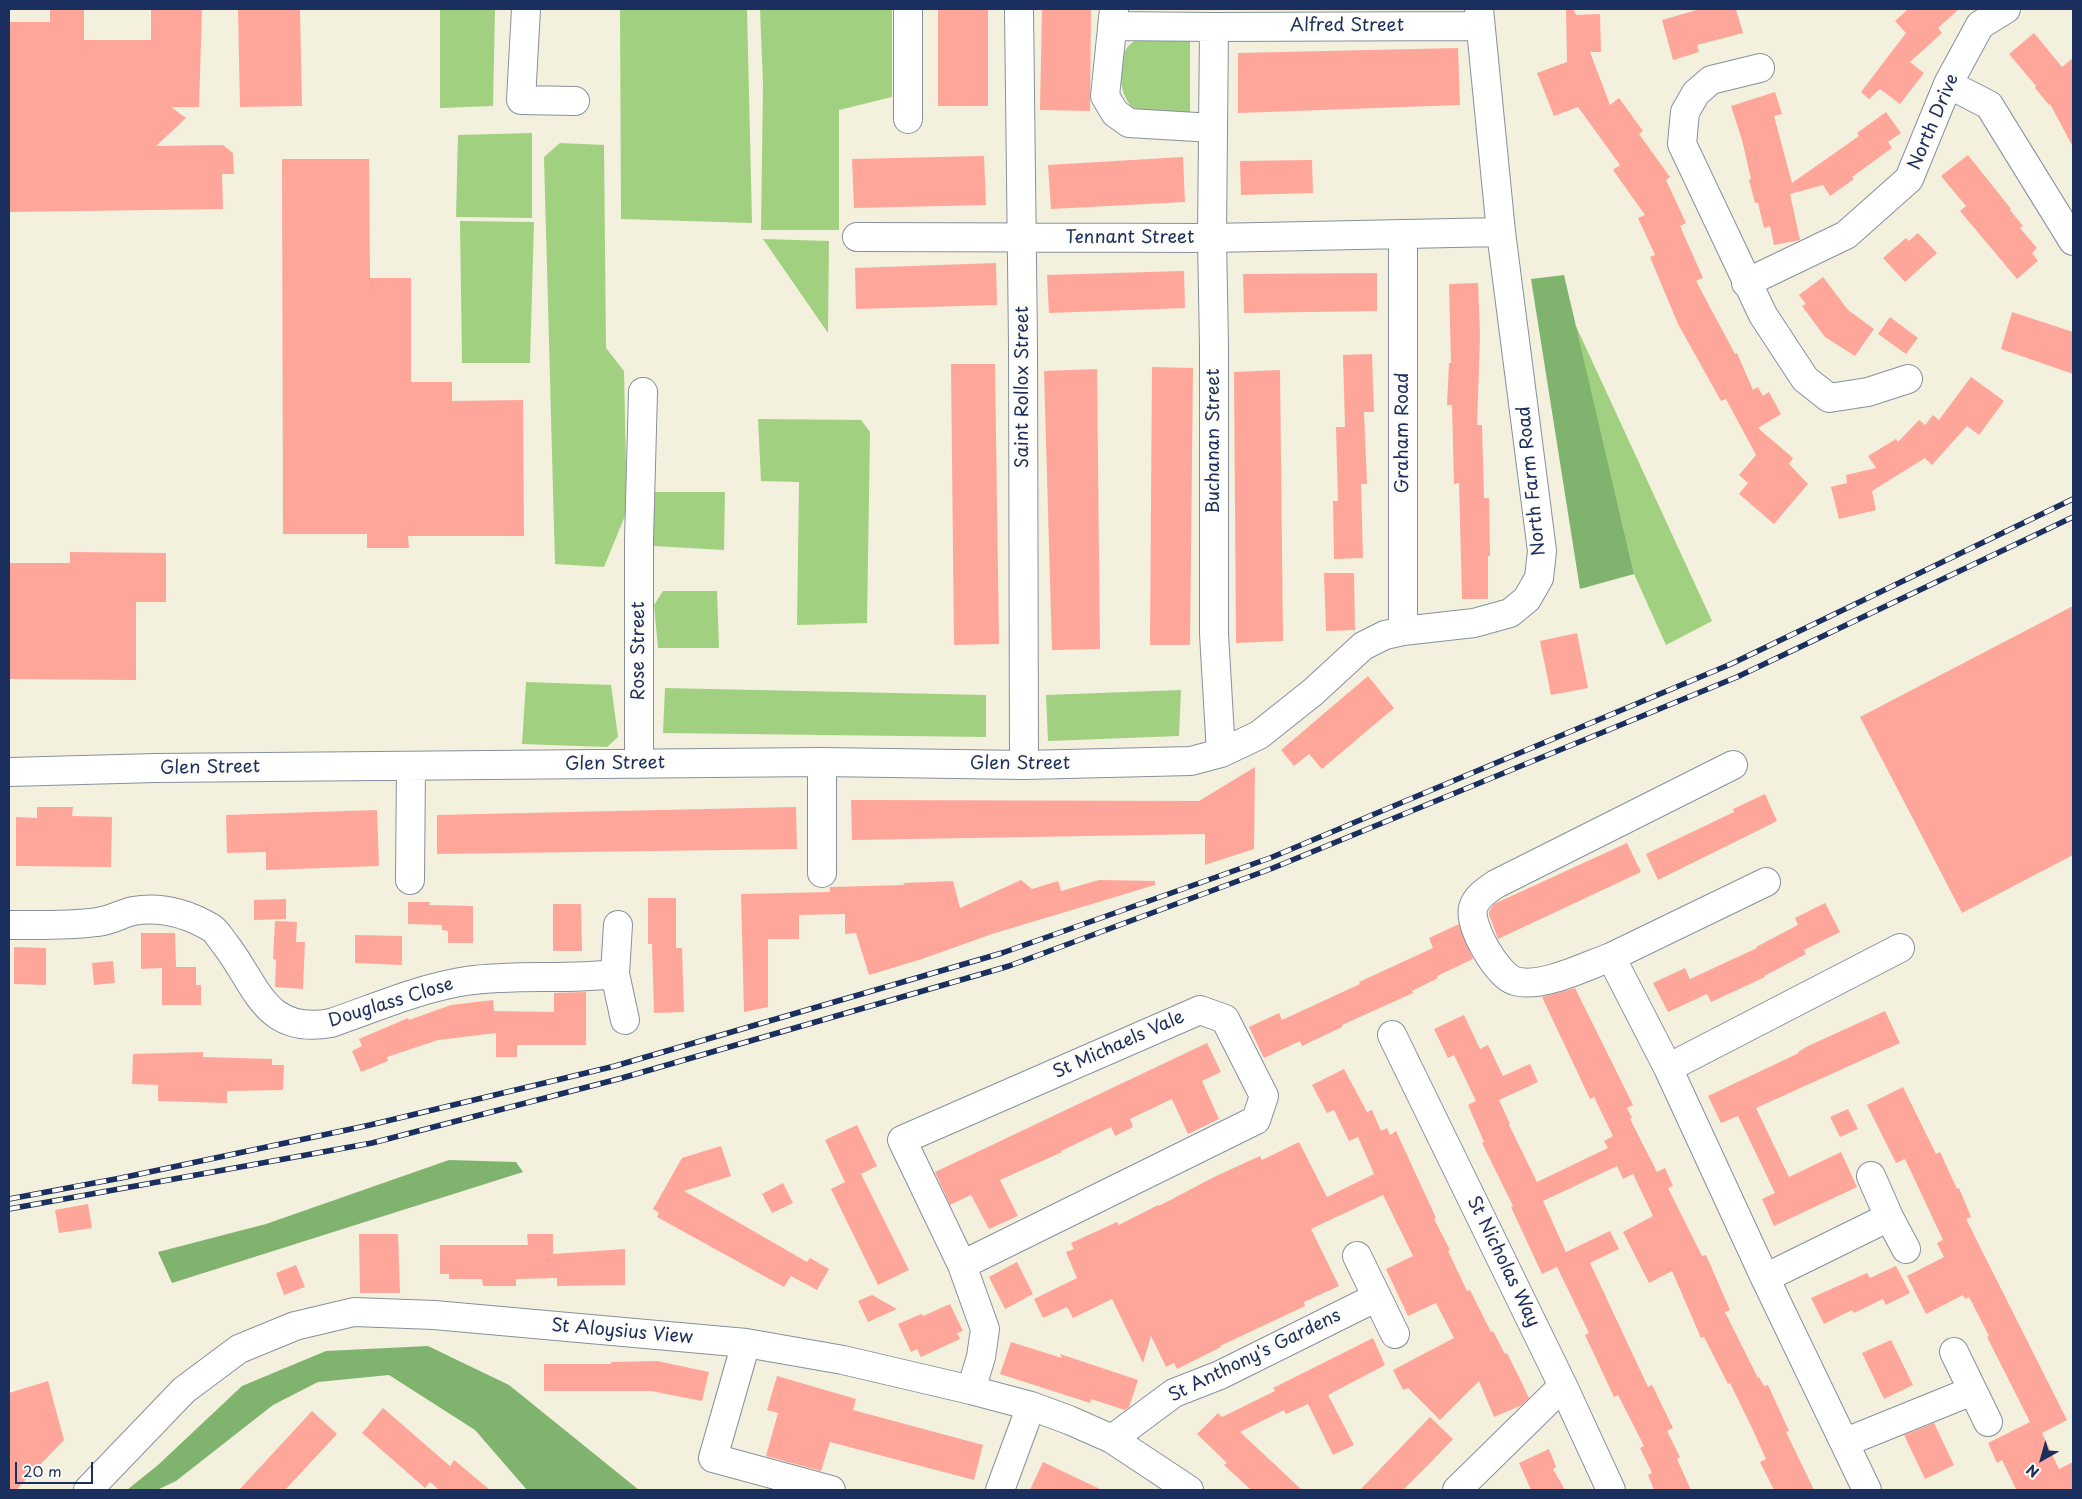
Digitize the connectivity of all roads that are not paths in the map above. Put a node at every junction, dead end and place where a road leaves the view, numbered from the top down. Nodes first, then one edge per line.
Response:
1 (526, 9) edge
2 (908, 9) edge
3 (1019, 9) edge
4 (2006, 9) edge
5 (1113, 17) edge
6 (1479, 17) edge
7 (1214, 27) junction
8 (1760, 68) dead end
9 (1948, 84) junction
10 (575, 101) dead end
11 (908, 119) dead end
12 (1213, 128) junction
13 (1501, 232) junction
14 (1403, 234) junction
15 (857, 237) dead end
16 (1021, 237) junction
17 (1212, 238) junction
18 (2073, 241) edge
19 (1746, 283) junction
20 (1908, 379) dead end
21 (643, 392) dead end
22 (1403, 631) junction
23 (1221, 753) junction
24 (822, 762) junction
25 (639, 764) junction
26 (1024, 765) junction
27 (1733, 765) dead end
28 (411, 766) junction
29 (9, 772) edge
30 (822, 873) dead end
31 (410, 880) dead end
32 (1766, 882) dead end
33 (9, 925) edge
34 (618, 925) dead end
35 (1900, 948) dead end
36 (1610, 957) junction
37 (615, 974) junction
38 (625, 1020) dead end
39 (1392, 1035) dead end
40 (1668, 1068) junction
41 (1871, 1176) dead end
42 (1889, 1217) junction
43 (1906, 1249) dead end
44 (1357, 1256) dead end
45 (962, 1265) junction
46 (1765, 1278) junction
47 (1377, 1297) junction
48 (1395, 1334) dead end
49 (746, 1342) junction
50 (1954, 1352) dead end
51 (1563, 1386) junction
52 (971, 1390) junction
53 (1972, 1391) junction
54 (1031, 1406) junction
55 (1988, 1422) dead end
56 (1112, 1438) junction
57 (1846, 1442) junction
58 (88, 1490) edge
59 (831, 1490) edge
60 (1000, 1490) edge
61 (1189, 1490) edge
62 (1457, 1490) edge
63 (1611, 1490) edge
64 (1867, 1490) edge

1 - 10 street
2 - 11 street
3 - 16 street, Saint Rollox Street
4 - 9 street, North Drive
5 - 7 street, Alfred Street
5 - 12 street
6 - 7 street, Alfred Street
6 - 13 street, North Farm Road
7 - 12 street
8 - 19 street
9 - 18 street
9 - 19 street, North Drive
12 - 17 street, Buchanan Street
13 - 14 street, Tennant Street
13 - 22 street, North Farm Road
14 - 17 street, Tennant Street
14 - 22 street, Graham Road
15 - 16 street, Tennant Street
16 - 17 street, Tennant Street
16 - 26 street, Saint Rollox Street
17 - 23 street, Buchanan Street
19 - 20 street
21 - 25 street, Rose Street
22 - 23 street, North Farm Road
23 - 26 street, Glen Street
24 - 25 street, Glen Street
24 - 26 street, Glen Street
24 - 30 street
25 - 28 street, Glen Street
27 - 36 street
28 - 29 street, Glen Street
28 - 31 street
32 - 36 street
33 - 37 street, Douglass Close
34 - 37 street
35 - 40 street
36 - 40 street
37 - 38 street
39 - 51 street, St Nicholas Way
40 - 46 street
41 - 42 street
42 - 43 street
42 - 46 street
44 - 47 street
45 - 45 street, St Michaels Vale
45 - 52 street, St Michaels Vale
46 - 57 street
47 - 48 street
47 - 56 street, St Anthony's Gardens
49 - 52 street, St Aloysius View
49 - 58 street, St Aloysius View
49 - 59 street
50 - 53 street
51 - 62 street
51 - 63 street, St Nicholas Way
52 - 54 street, St Aloysius View
53 - 55 street
53 - 57 street
54 - 56 street, St Aloysius View
54 - 60 street
56 - 61 street, St Aloysius View
57 - 64 street

